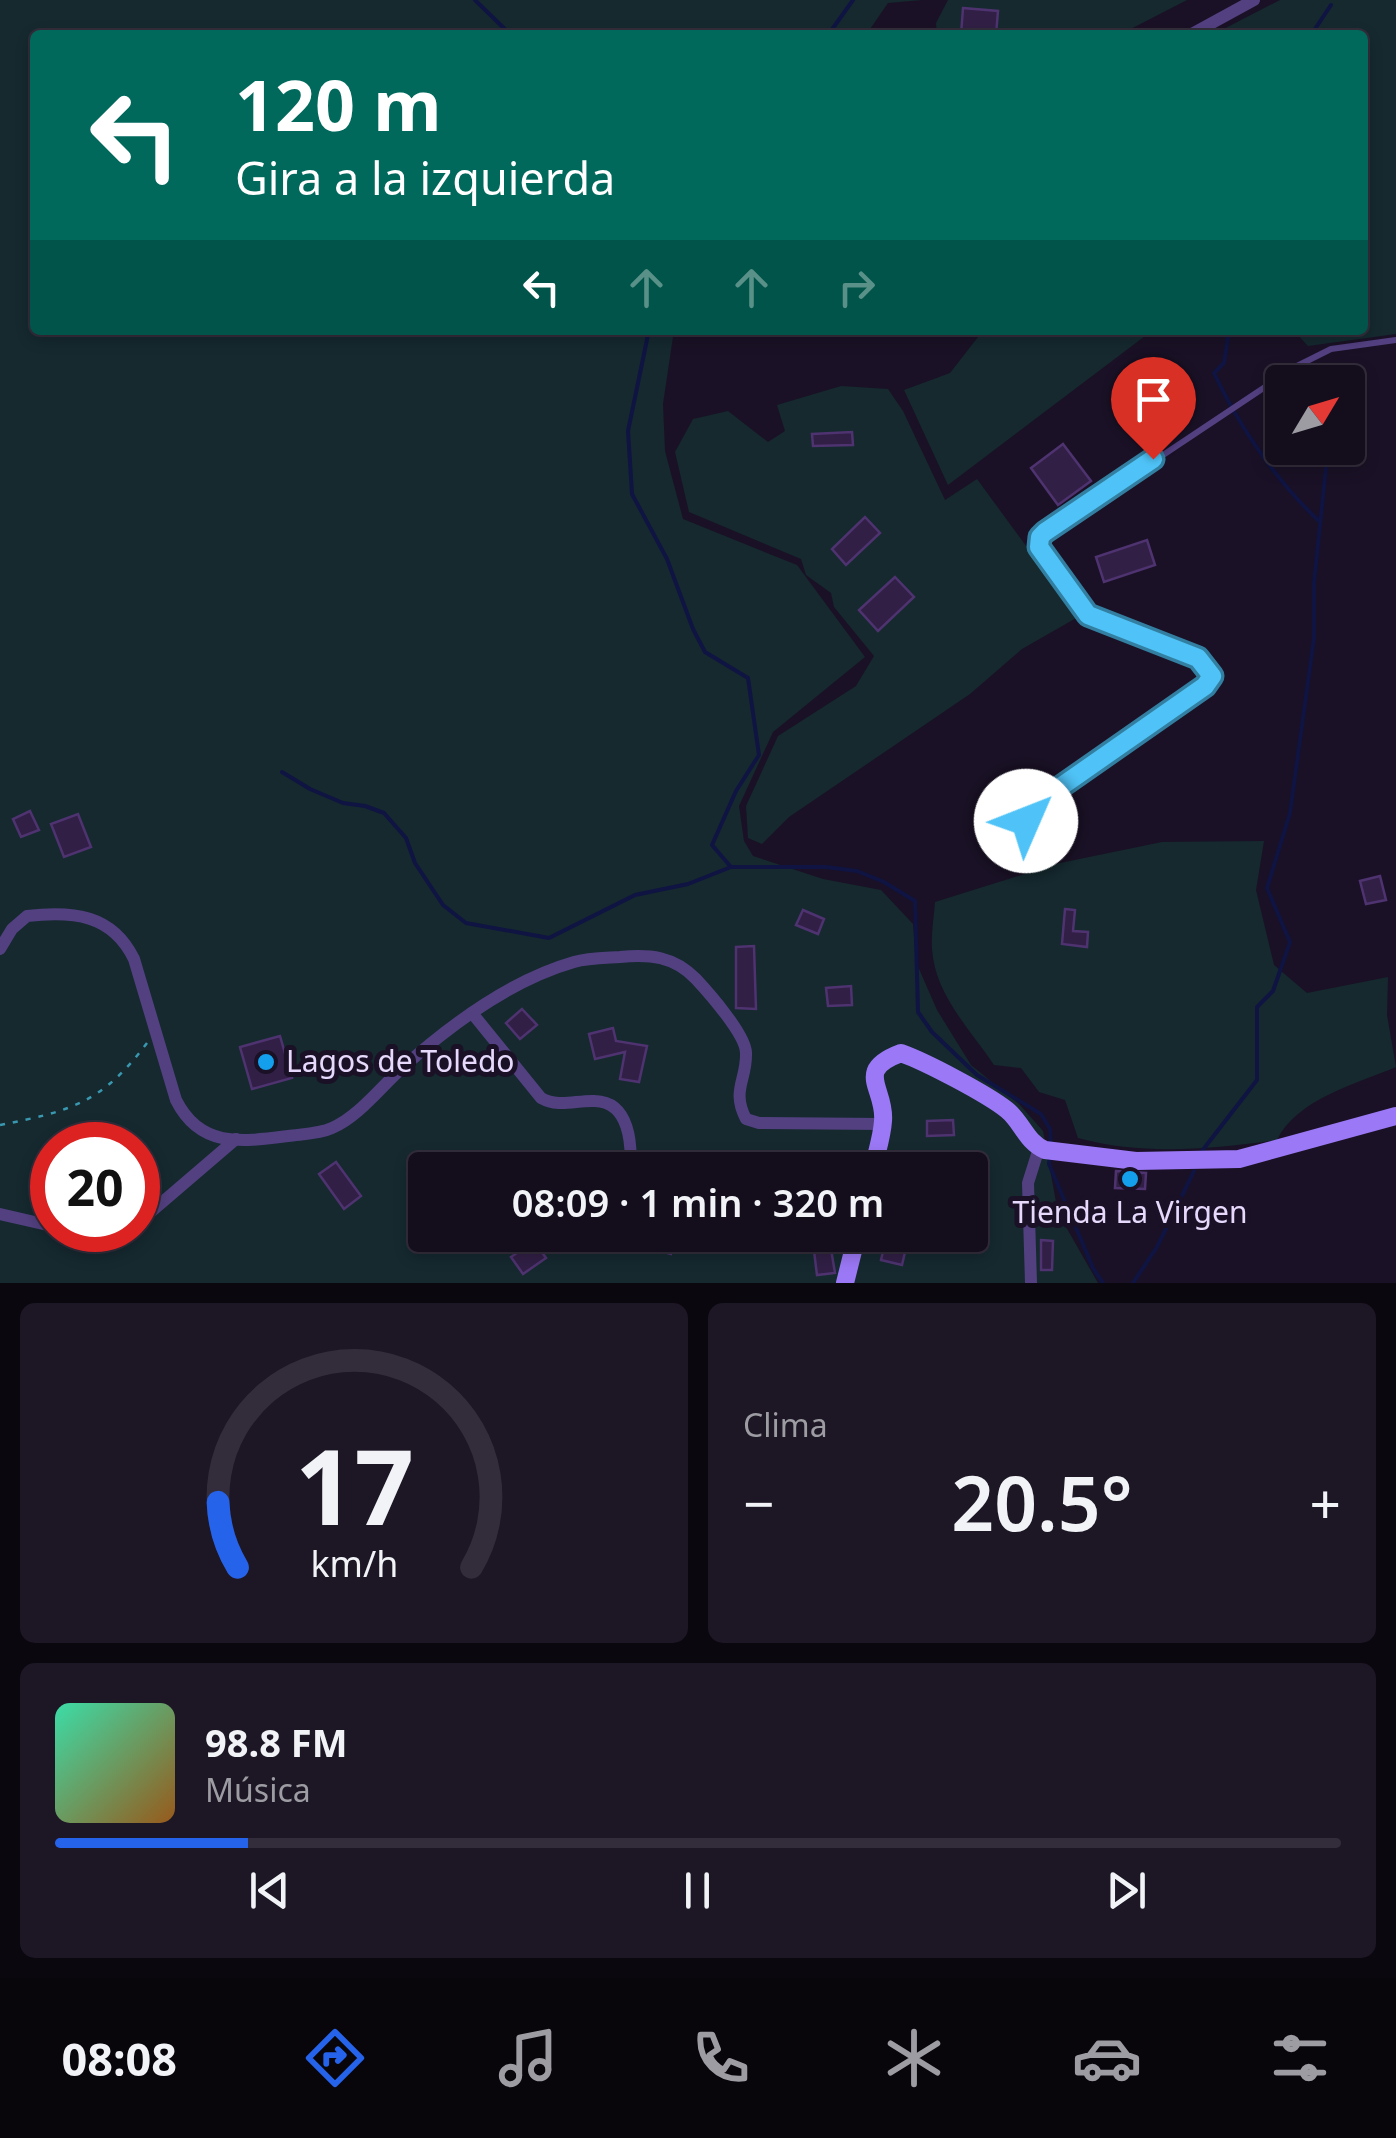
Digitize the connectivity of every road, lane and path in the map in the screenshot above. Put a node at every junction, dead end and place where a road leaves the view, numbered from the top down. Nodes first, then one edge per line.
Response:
1 (1254, 0) edge
2 (1199, 30) edge
3 (1396, 340) edge
4 (1040, 848) dead end
5 (0, 949) edge
6 (472, 1013) junction
7 (154, 1034) junction
8 (1396, 1116) edge
9 (0, 1124) edge
10 (883, 1124) junction
11 (236, 1139) junction
12 (1047, 1149) junction
13 (631, 1152) edge
14 (876, 1152) edge
15 (160, 1204) edge
16 (0, 1214) edge
17 (30, 1221) edge
18 (853, 1252) edge
19 (845, 1283) edge
20 (1031, 1283) edge

1 - 2 street
3 - 4 lane
5 - 7 street
6 - 10 street
6 - 11 street
6 - 13 street
7 - 9 path
7 - 11 street
8 - 12 street
10 - 12 street
10 - 14 street
11 - 15 street
12 - 20 street
16 - 17 street
18 - 19 street

